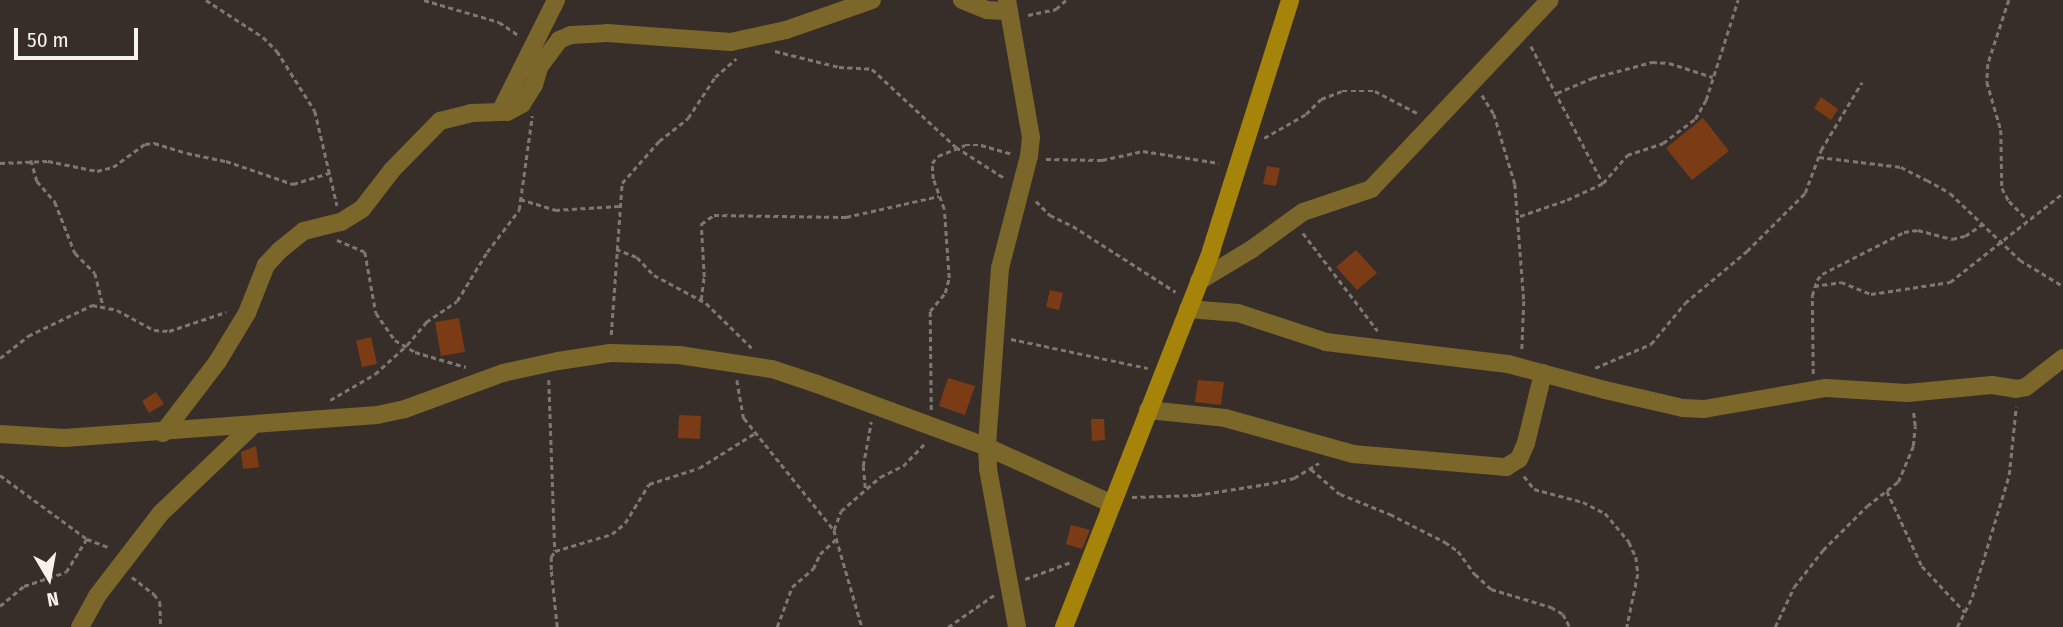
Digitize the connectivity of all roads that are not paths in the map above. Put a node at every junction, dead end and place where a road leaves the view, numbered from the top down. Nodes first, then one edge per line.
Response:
1 (556, 0) edge
2 (872, 0) edge
3 (962, 0) edge
4 (1290, 0) edge
5 (1550, 0) edge
6 (1009, 9) edge
7 (500, 111) junction
8 (1199, 281) junction
9 (1189, 306) junction
10 (2063, 358) edge
11 (1543, 373) junction
12 (1148, 410) junction
13 (253, 425) junction
14 (163, 433) junction
15 (0, 434) edge
16 (987, 447) junction
17 (1113, 500) junction
18 (80, 627) edge
19 (1017, 627) edge
20 (1064, 627) edge

1 - 7 street
2 - 7 street
3 - 6 street
4 - 8 street
5 - 8 street
6 - 16 street
7 - 14 street
8 - 9 street
9 - 11 street
9 - 12 street
10 - 11 street
11 - 12 street
12 - 17 street
13 - 14 street
13 - 16 street
13 - 18 street
14 - 15 street
16 - 17 street
16 - 19 street
17 - 20 street

